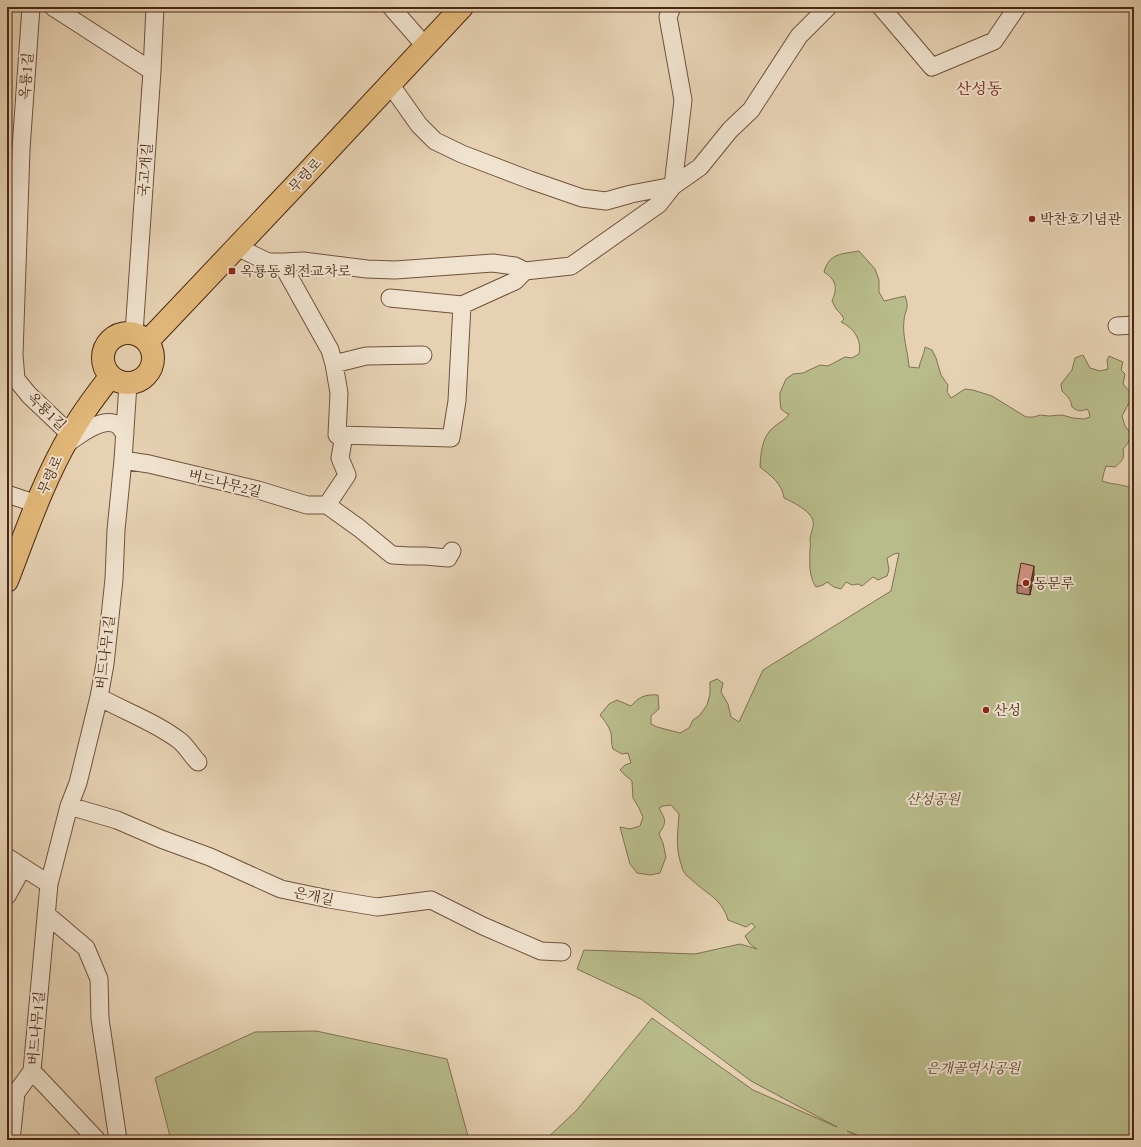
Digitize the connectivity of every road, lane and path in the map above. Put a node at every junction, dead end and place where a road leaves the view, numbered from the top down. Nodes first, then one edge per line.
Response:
1 (31, 7) edge
2 (53, 7) edge
3 (155, 7) edge
4 (391, 7) edge
5 (462, 7) edge
6 (672, 7) edge
7 (828, 7) edge
8 (881, 7) edge
9 (1017, 7) edge
10 (426, 47) junction
11 (152, 71) junction
12 (390, 84) junction
13 (673, 186) junction
14 (237, 247) junction
15 (284, 262) junction
16 (525, 270) junction
17 (390, 298) dead end
18 (462, 305) junction
19 (141, 337) junction
20 (423, 355) dead end
21 (334, 364) junction
22 (119, 380) junction
23 (125, 434) junction
24 (344, 435) junction
25 (67, 439) junction
26 (123, 460) junction
27 (7, 494) edge
28 (37, 504) junction
29 (327, 505) junction
30 (452, 551) dead end
31 (7, 582) edge
32 (99, 698) junction
33 (198, 762) dead end
34 (69, 806) junction
35 (7, 857) edge
36 (22, 868) junction
37 (49, 884) junction
38 (7, 896) edge
39 (46, 914) junction
40 (562, 952) dead end
41 (32, 1071) junction
42 (11, 1140) edge
43 (97, 1140) edge
44 (118, 1140) edge

1 - 25 street, 옥룡1길
2 - 11 street
3 - 11 street, 국고개길
4 - 10 street
5 - 10 main road, 무령로
6 - 13 street
7 - 13 street
8 - 9 street
10 - 12 main road, 무령로
11 - 19 street, 국고개길
12 - 13 street
12 - 14 main road, 무령로
13 - 16 street
14 - 15 street
14 - 19 main road, 무령로
15 - 16 street
15 - 21 street
16 - 18 street
17 - 18 street
18 - 24 street
19 - 22 main road
19 - 22 main road
20 - 21 street
21 - 24 street
22 - 23 street, 버드나무1길
22 - 25 main road, 무령로
23 - 25 street
23 - 26 street, 버드나무1길
24 - 29 street
25 - 28 main road, 무령로
26 - 29 street, 버드나무2길
26 - 32 street, 버드나무1길
27 - 28 street
28 - 31 main road, 무령로
29 - 30 street
32 - 33 street
32 - 34 street, 버드나무1길
34 - 37 street, 버드나무1길
34 - 40 street, 은개길
35 - 36 street
36 - 37 street
36 - 38 street
37 - 39 street, 버드나무1길
39 - 41 street, 버드나무1길
39 - 44 street
41 - 42 street
41 - 43 street, 버드나무1길

